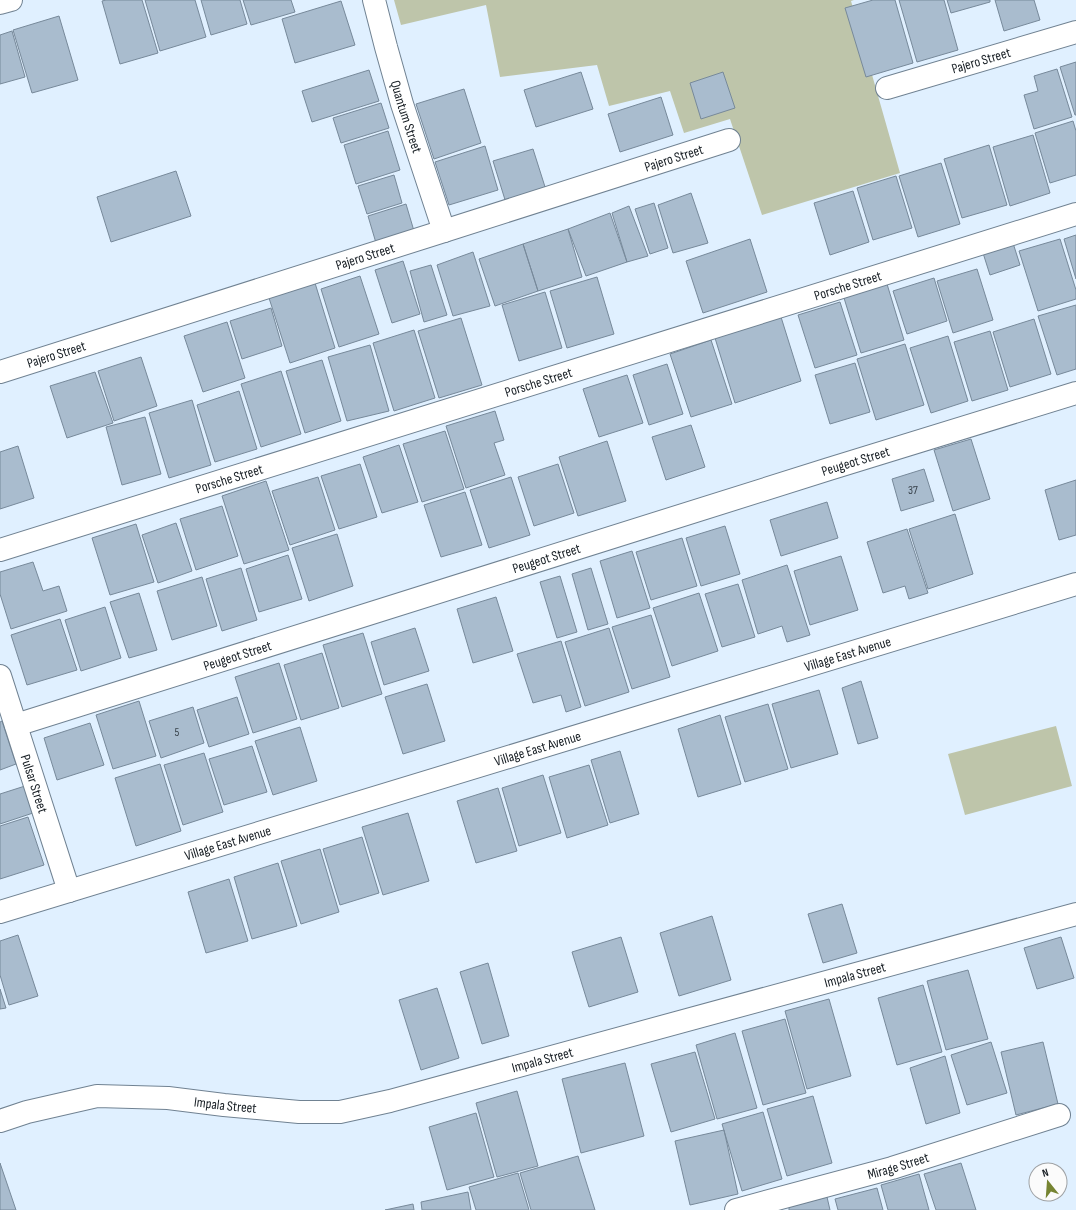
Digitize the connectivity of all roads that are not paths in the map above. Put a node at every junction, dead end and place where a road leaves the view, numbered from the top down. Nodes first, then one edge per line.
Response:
1 (11, 0) edge
2 (374, 0) edge
3 (0, 3) edge
4 (1076, 32) edge
5 (887, 88) dead end
6 (729, 140) dead end
7 (1076, 214) edge
8 (444, 231) junction
9 (0, 372) edge
10 (1076, 393) edge
11 (0, 550) edge
12 (1076, 584) edge
13 (0, 676) edge
14 (16, 725) junction
15 (69, 891) junction
16 (0, 912) edge
17 (1076, 914) edge
18 (1059, 1115) dead end
19 (0, 1121) edge
20 (736, 1210) edge

1 - 3 street
2 - 8 street, Quantum Street
4 - 5 street, Pajero Street
6 - 8 street, Pajero Street
7 - 11 street, Porsche Street
8 - 9 street, Pajero Street
10 - 14 street, Peugeot Street
12 - 15 street, Village East Avenue
13 - 14 street, Pulsar Street
14 - 15 street, Pulsar Street
15 - 16 street, Village East Avenue
17 - 19 street, Impala Street
18 - 20 street, Mirage Street

